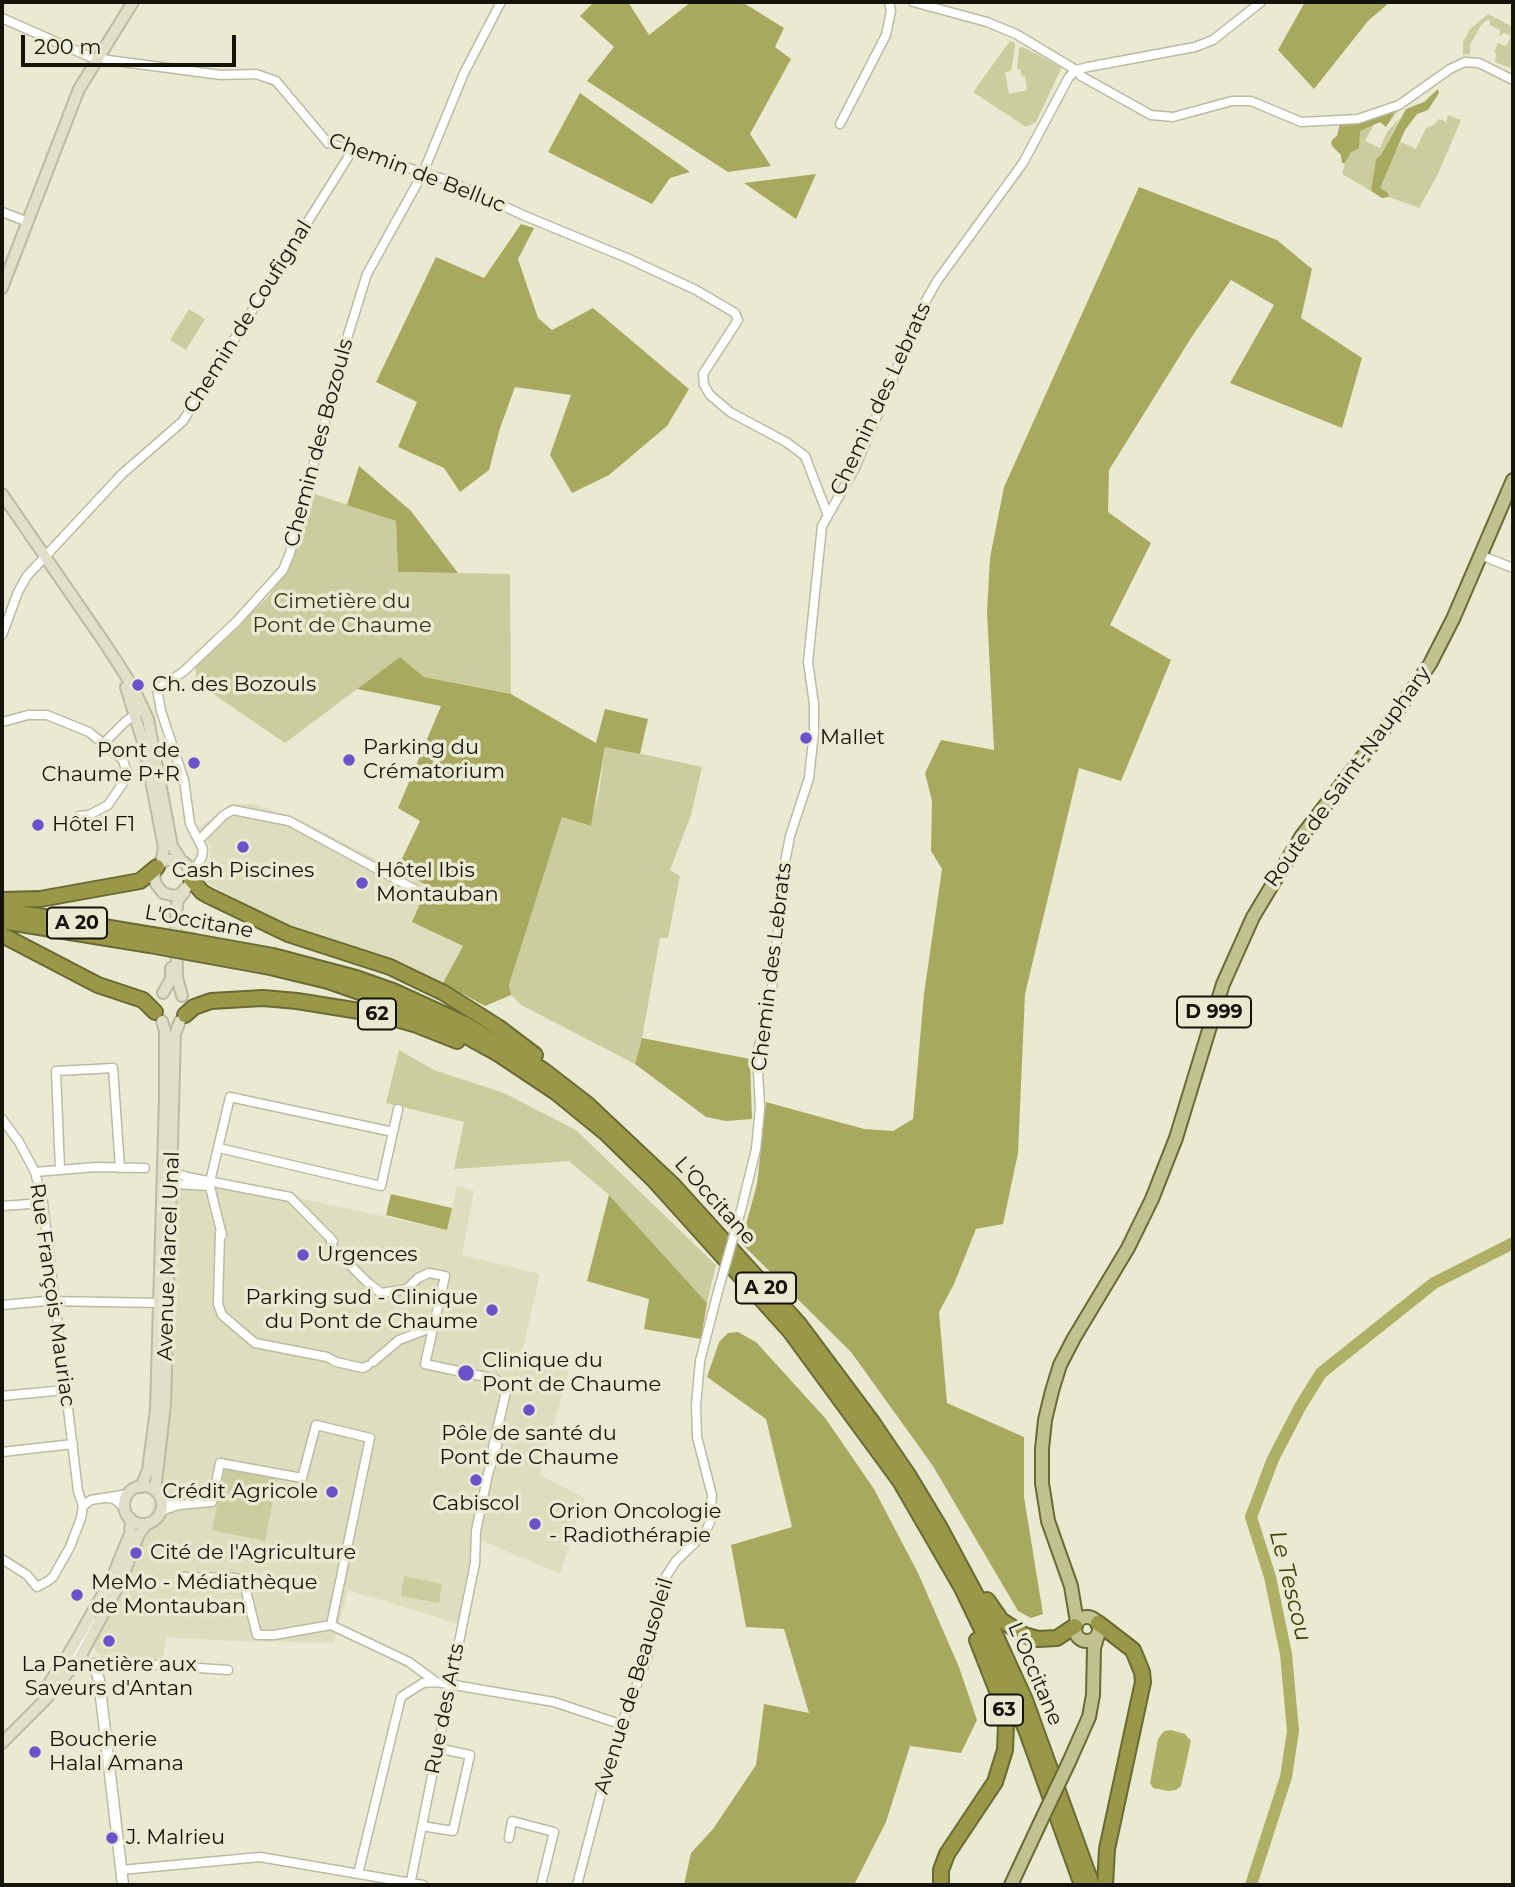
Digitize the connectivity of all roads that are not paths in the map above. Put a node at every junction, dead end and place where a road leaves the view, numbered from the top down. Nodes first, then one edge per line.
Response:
1 (133, 2) edge
2 (501, 2) edge
3 (889, 2) edge
4 (913, 2) edge
5 (1261, 2) edge
6 (2, 18) edge
7 (98, 59) junction
8 (1076, 70) junction
9 (1513, 80) edge
10 (839, 124) dead end
11 (352, 151) junction
12 (423, 173) junction
13 (2, 212) edge
14 (27, 222) junction
15 (2, 288) edge
16 (1513, 480) edge
17 (2, 494) edge
18 (827, 513) junction
19 (1480, 555) junction
20 (46, 557) junction
21 (1513, 568) edge
22 (2, 635) edge
23 (118, 665) junction
24 (136, 715) junction
25 (2, 722) edge
26 (121, 728) junction
27 (141, 731) junction
28 (104, 743) junction
29 (158, 764) junction
30 (79, 816) dead end
31 (198, 838) junction
32 (203, 853) junction
33 (182, 861) junction
34 (159, 865) junction
35 (189, 882) junction
36 (414, 889) dead end
37 (163, 893) junction
38 (2, 900) edge
39 (2, 910) edge
40 (2, 921) edge
41 (2, 935) edge
42 (151, 940) junction
43 (194, 947) junction
44 (163, 993) junction
45 (182, 996) junction
46 (158, 1016) junction
47 (182, 1018) junction
48 (557, 1093) junction
49 (165, 1097) junction
50 (587, 1104) junction
51 (398, 1109) dead end
52 (2, 1119) edge
53 (393, 1132) junction
54 (219, 1148) junction
55 (172, 1167) junction
56 (120, 1168) junction
57 (145, 1168) dead end
58 (60, 1169) junction
59 (35, 1172) junction
60 (173, 1184) junction
61 (214, 1186) junction
62 (43, 1203) junction
63 (2, 1206) edge
64 (717, 1295) joint
65 (55, 1301) junction
66 (159, 1302) junction
67 (2, 1305) edge
68 (433, 1327) junction
69 (166, 1376) junction
70 (65, 1390) junction
71 (2, 1396) edge
72 (72, 1444) junction
73 (2, 1452) edge
74 (141, 1486) junction
75 (128, 1494) junction
76 (158, 1495) junction
77 (107, 1498) junction
78 (87, 1503) junction
79 (178, 1505) junction
80 (125, 1508) junction
81 (161, 1511) junction
82 (131, 1519) junction
83 (147, 1524) junction
84 (936, 1530) junction
85 (2, 1559) edge
86 (183, 1577) dead end
87 (1071, 1587) junction
88 (331, 1625) junction
89 (1096, 1625) junction
90 (1078, 1629) junction
91 (75, 1655) junction
92 (91, 1666) junction
93 (228, 1670) dead end
94 (1093, 1676) junction
95 (436, 1682) junction
96 (449, 1684) junction
97 (27, 1716) junction
98 (623, 1725) junction
99 (2, 1743) edge
100 (437, 1748) junction
101 (422, 1826) junction
102 (509, 1838) dead end
103 (121, 1870) junction
104 (358, 1874) junction
105 (410, 1884) edge
106 (123, 1885) edge
107 (423, 1885) edge
108 (541, 1885) edge
109 (577, 1885) edge
110 (941, 1885) edge
111 (1012, 1885) edge
112 (1082, 1885) edge
113 (1092, 1885) edge
114 (1105, 1885) edge

1 - 7 main road
2 - 12 street, Chemin des Bozouls
3 - 10 street
4 - 8 street
5 - 8 street
6 - 7 street, Chemin de Belluc
7 - 11 street, Chemin de Belluc
7 - 14 main road
8 - 9 street
8 - 18 street, Chemin des Lebrats
11 - 12 street, Chemin de Belluc
11 - 20 street, Chemin de Coufignal
12 - 18 street, Chemin de Belluc
12 - 31 street, Chemin des Bozouls
13 - 14 street
14 - 15 main road
16 - 19 main road, Route de Saint-Nauphary / D 999
17 - 20 main road
18 - 64 street, Chemin des Lebrats, bridge
19 - 21 street
19 - 87 main road, Route de Saint-Nauphary / D 999
20 - 22 street, Chemin de Coufignal
20 - 23 main road
23 - 24 main road
23 - 29 main road
24 - 26 street
24 - 27 main road
24 - 29 main road
25 - 28 street
26 - 27 street
26 - 28 street
27 - 34 main road
28 - 30 street
29 - 33 main road
31 - 32 street, Chemin des Bozouls
31 - 36 street
32 - 33 street
32 - 35 street
33 - 34 main road
33 - 35 main road
34 - 37 main road
34 - 38 highway
35 - 37 main road
35 - 45 main road
35 - 50 highway, 62
37 - 44 main road
39 - 42 highway, L'Occitane / A 20
40 - 42 highway, L'Occitane / A 20
41 - 46 highway
42 - 43 highway, L'Occitane / A 20, bridge
43 - 48 highway, L'Occitane / A 20
43 - 50 highway, L'Occitane / A 20
44 - 45 main road
44 - 46 main road
45 - 47 main road
46 - 47 main road
46 - 49 main road, Avenue Marcel Unal
47 - 48 highway, 62
47 - 55 main road, Avenue Marcel Unal
48 - 84 highway, L'Occitane / A 20
49 - 60 street
49 - 66 main road, Avenue Marcel Unal
50 - 84 highway, L'Occitane / A 20
51 - 53 street
52 - 59 street, Rue François Mauriac
53 - 54 street
53 - 54 street
54 - 61 street
55 - 60 main road, Avenue Marcel Unal
55 - 61 street
56 - 57 street
56 - 58 street
56 - 58 street
58 - 59 street
59 - 62 street, Rue François Mauriac
60 - 61 street
60 - 69 main road, Avenue Marcel Unal
61 - 68 street
61 - 68 street
62 - 63 street
62 - 65 street, Rue François Mauriac
64 - 98 street, Avenue de Beausoleil
65 - 66 street
65 - 67 street
65 - 70 street, Rue François Mauriac
66 - 69 street
66 - 74 main road, Avenue Marcel Unal
68 - 96 street, Rue des Arts
69 - 76 main road, Avenue Marcel Unal
70 - 71 street
70 - 72 street, Rue François Mauriac
72 - 73 street
72 - 78 street, Rue François Mauriac
74 - 75 main road
74 - 76 main road
75 - 77 street
75 - 80 main road
76 - 79 street
76 - 81 main road
77 - 78 street
77 - 80 street
78 - 85 street
79 - 81 street
79 - 88 street
80 - 82 main road
81 - 83 main road
82 - 83 main road
82 - 91 main road
83 - 91 main road
84 - 90 highway
84 - 110 highway, 63
84 - 112 highway, L'Occitane / A 20
84 - 113 highway, L'Occitane / A 20
86 - 88 street
87 - 89 main road, Route de Saint-Nauphary / D 999
87 - 90 main road, Route de Saint-Nauphary / D 999
88 - 95 street
89 - 90 main road
89 - 90 main road
89 - 94 main road, Route de Saint-Nauphary / D 999
89 - 114 highway
90 - 94 main road, Route de Saint-Nauphary / D 999
91 - 92 street
91 - 97 main road
91 - 97 main road
92 - 93 street
92 - 103 street
94 - 111 main road, Route de Saint-Nauphary / D 999, bridge
95 - 96 street
95 - 104 street
96 - 98 street
96 - 100 street, Rue des Arts
97 - 99 main road
98 - 109 street, Avenue de Beausoleil
100 - 101 street, Rue des Arts
100 - 101 street
101 - 105 street, Rue des Arts
102 - 108 street
103 - 104 street
103 - 106 street
104 - 105 street
105 - 107 street

